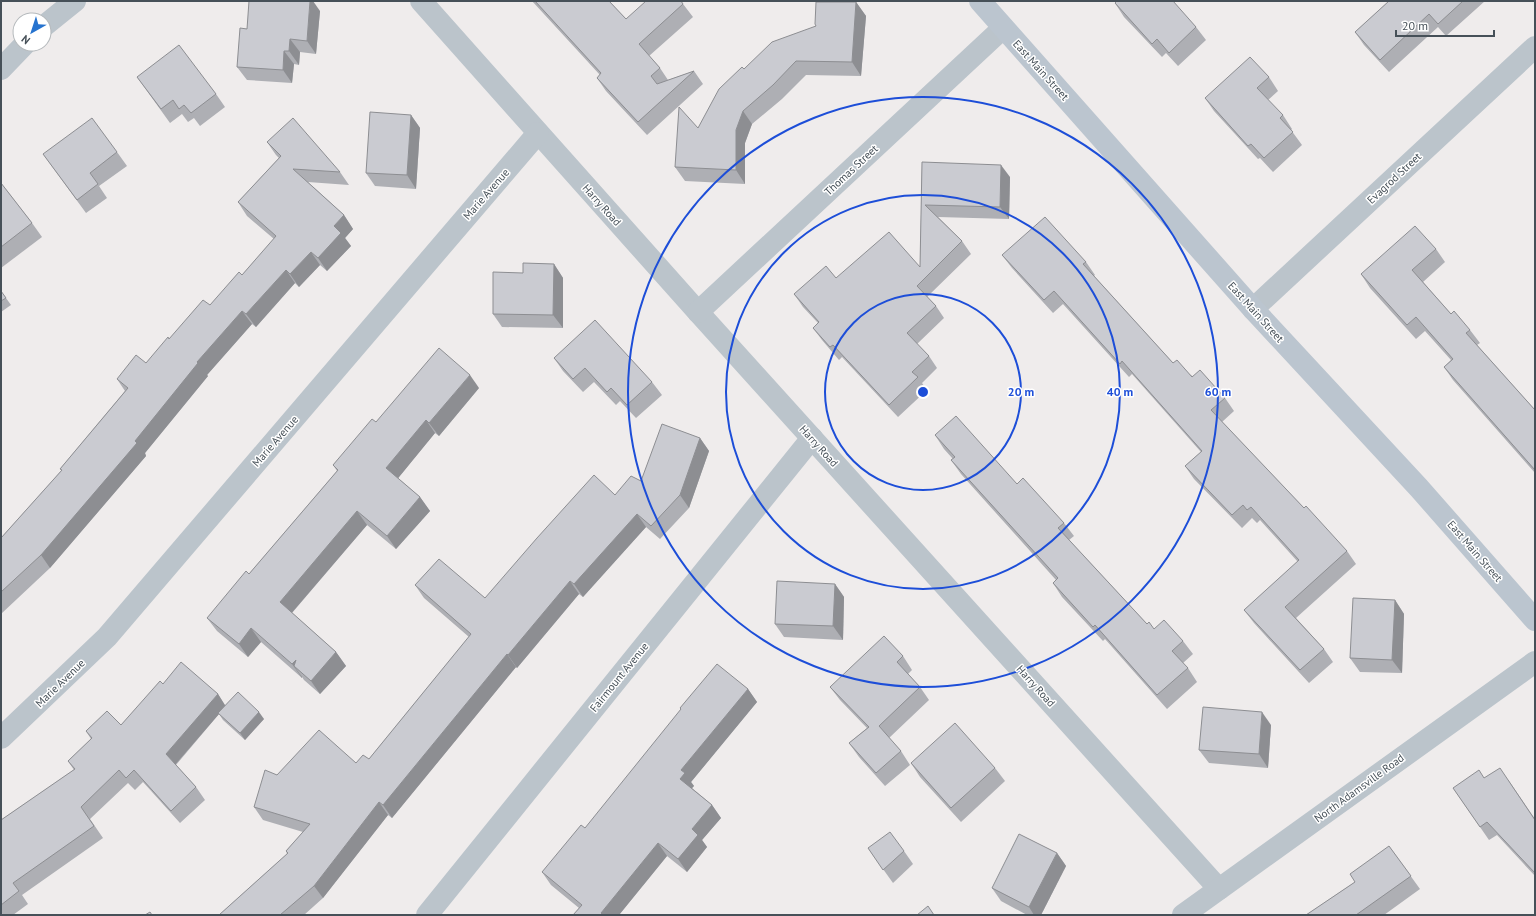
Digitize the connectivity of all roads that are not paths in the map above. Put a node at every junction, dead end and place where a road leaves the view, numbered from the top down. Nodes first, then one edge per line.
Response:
1 (75, 1) edge
2 (421, 1) edge
3 (980, 1) edge
4 (52, 20) edge
5 (1003, 28) junction
6 (1535, 47) edge
7 (17, 52) edge
8 (1, 69) edge
9 (538, 133) junction
10 (1252, 309) junction
11 (698, 312) junction
12 (812, 438) junction
13 (1535, 620) edge
14 (1535, 662) edge
15 (1, 738) edge
16 (1219, 889) junction
17 (427, 915) edge
18 (1183, 915) edge

1 - 4 street
2 - 9 street, Harry Road
3 - 5 street, East Main Street
5 - 10 street, East Main Street
5 - 11 street, Thomas Street
6 - 10 street, Evagrod Street
7 - 8 street
9 - 11 street, Harry Road
9 - 15 street, Marie Avenue
10 - 13 street, East Main Street
11 - 12 street, Harry Road
12 - 16 street, Harry Road
12 - 17 street, Fairmount Avenue
14 - 16 street, North Adamsville Road
16 - 18 street, North Adamsville Road

